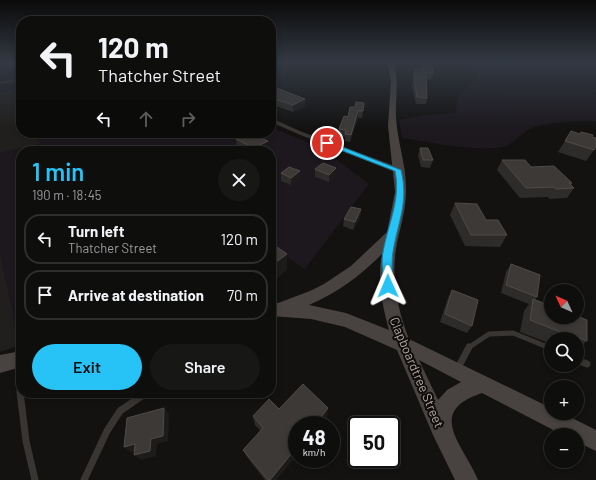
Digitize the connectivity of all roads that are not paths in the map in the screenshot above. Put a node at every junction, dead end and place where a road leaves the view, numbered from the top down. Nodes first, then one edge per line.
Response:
1 (393, 84) edge
2 (276, 122) edge
3 (398, 170) junction
4 (392, 234) junction
5 (276, 308) edge
6 (276, 309) edge
7 (403, 346) junction
8 (544, 346) edge
9 (16, 360) edge
10 (584, 363) edge
11 (0, 364) edge
12 (587, 364) dead end
13 (456, 371) junction
14 (481, 384) junction
15 (21, 398) edge
16 (139, 398) edge
17 (440, 428) junction
18 (596, 441) edge
19 (35, 480) edge
20 (84, 480) edge
21 (467, 480) edge

1 - 3 main road, Clapboardtree Street
2 - 3 street
3 - 4 main road, Clapboardtree Street
4 - 5 main road, Clapboardtree Street
4 - 7 main road, Clapboardtree Street
6 - 7 main road
7 - 13 main road
7 - 17 main road, Clapboardtree Street
8 - 13 lane
9 - 11 main road
10 - 12 lane
13 - 14 main road
14 - 17 main road
14 - 18 main road
15 - 19 lane
16 - 20 lane
17 - 21 main road, Clapboardtree Street

